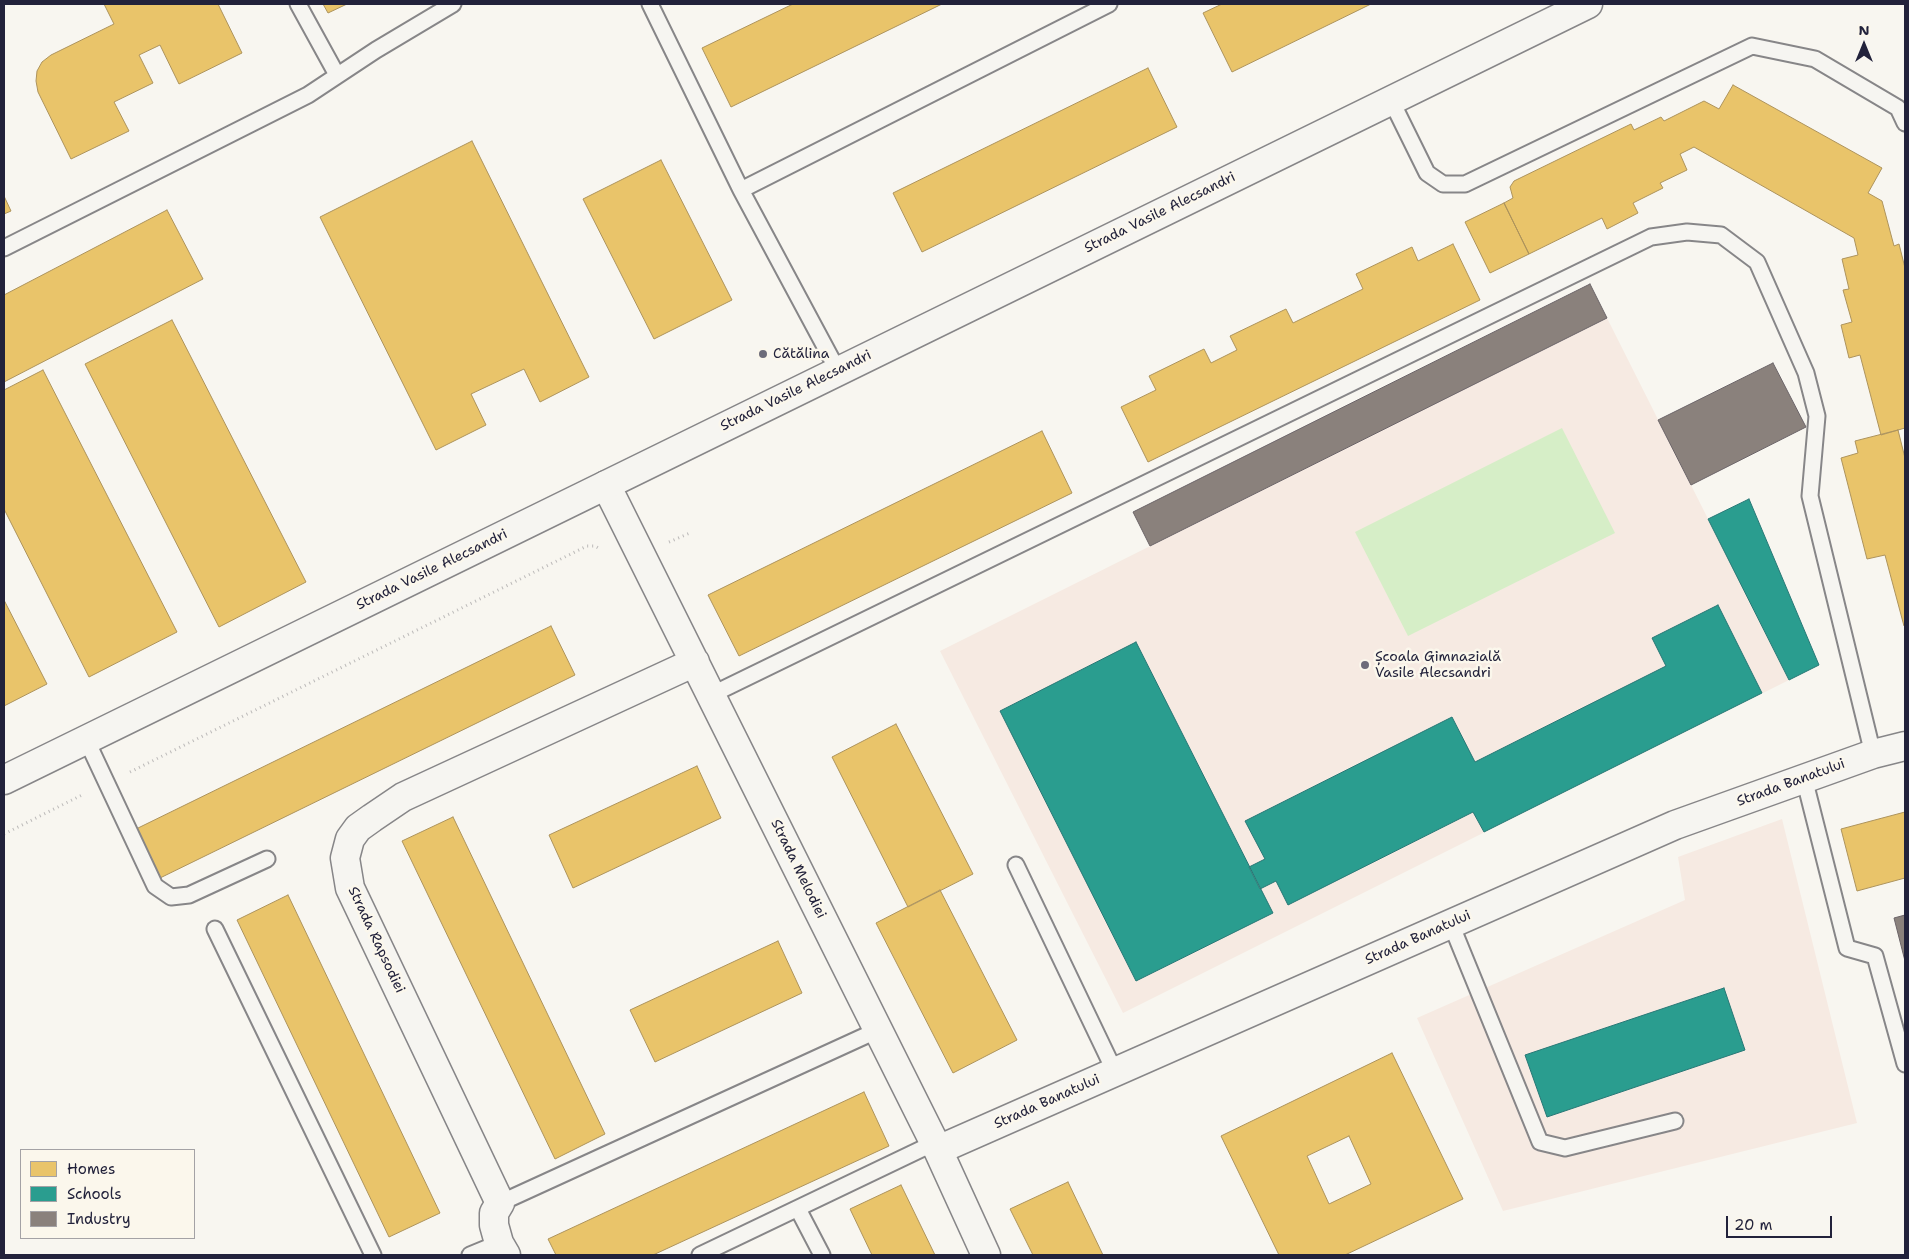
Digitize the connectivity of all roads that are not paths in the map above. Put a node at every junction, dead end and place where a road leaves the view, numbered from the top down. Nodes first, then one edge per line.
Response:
1 (298, 4) edge
2 (453, 4) edge
3 (650, 4) edge
4 (1109, 4) edge
5 (1588, 4) edge
6 (337, 76) junction
7 (1391, 100) junction
8 (1905, 123) edge
9 (742, 190) junction
10 (4, 248) edge
11 (838, 371) junction
12 (606, 484) junction
13 (694, 662) junction
14 (711, 695) junction
15 (86, 739) junction
16 (1905, 746) edge
17 (1873, 754) junction
18 (1804, 778) junction
19 (4, 780) edge
20 (267, 859) dead end
21 (1016, 865) dead end
22 (1451, 924) junction
23 (215, 929) dead end
24 (878, 1030) junction
25 (1905, 1064) edge
26 (1115, 1072) junction
27 (1675, 1121) dead end
28 (936, 1147) junction
29 (500, 1203) junction
30 (798, 1209) junction
31 (502, 1249) edge
32 (374, 1255) edge
33 (470, 1255) edge
34 (700, 1255) edge
35 (822, 1255) edge
36 (986, 1255) edge

1 - 6 lane
2 - 6 lane
3 - 9 lane
4 - 9 lane
5 - 7 street, Strada Vasile Alecsandri
6 - 10 lane
7 - 8 lane
7 - 11 street, Strada Vasile Alecsandri
9 - 11 lane
11 - 12 street, Strada Vasile Alecsandri
12 - 13 street, Strada Melodiei
12 - 15 street, Strada Vasile Alecsandri
13 - 14 street, Strada Melodiei
13 - 29 street, Strada Rapsodiei
14 - 17 lane
14 - 24 street, Strada Melodiei
15 - 19 street, Strada Vasile Alecsandri
15 - 20 lane
16 - 17 street, Strada Banatului
17 - 18 street, Strada Banatului
18 - 22 street, Strada Banatului
18 - 25 lane
21 - 26 lane
22 - 26 street, Strada Banatului
22 - 27 lane
23 - 32 lane
24 - 28 street, Strada Melodiei
24 - 29 lane
26 - 28 street, Strada Banatului
28 - 30 lane
28 - 36 street, Strada Melodiei
29 - 31 street
30 - 34 lane
30 - 35 lane
31 - 33 lane

